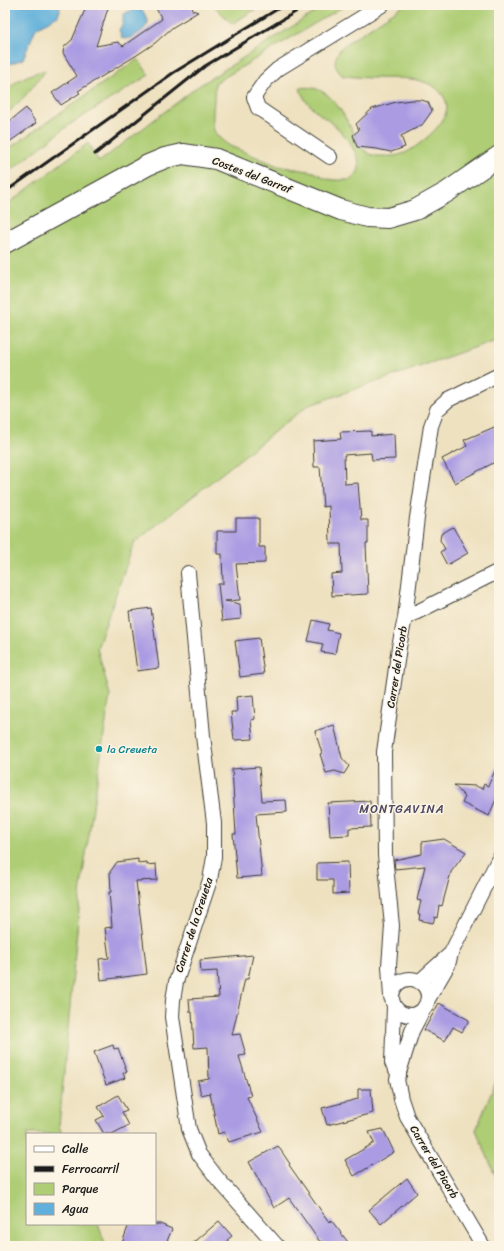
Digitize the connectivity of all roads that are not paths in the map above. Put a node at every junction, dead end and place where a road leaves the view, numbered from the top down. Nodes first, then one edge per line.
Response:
1 (382, 5) edge
2 (499, 156) edge
3 (330, 157) dead end
4 (5, 243) edge
5 (499, 375) edge
6 (499, 571) edge
7 (188, 573) dead end
8 (405, 618) junction
9 (499, 858) edge
10 (451, 953) junction
11 (420, 982) junction
12 (393, 1002) junction
13 (426, 1004) junction
14 (399, 1075) junction
15 (277, 1246) edge
16 (484, 1246) edge

1 - 3 street
2 - 4 main road, Costes del Garraf
5 - 8 street, Carrer del Picorb
6 - 8 street
7 - 15 street, Carrer de la Creueta
8 - 12 street, Carrer del Picorb
9 - 10 street
10 - 11 street
10 - 13 street, Carrer del Picorb
11 - 12 street
11 - 13 street
12 - 13 street
12 - 14 street, Carrer del Picorb
13 - 14 street, Carrer del Picorb
14 - 16 street, Carrer del Picorb

